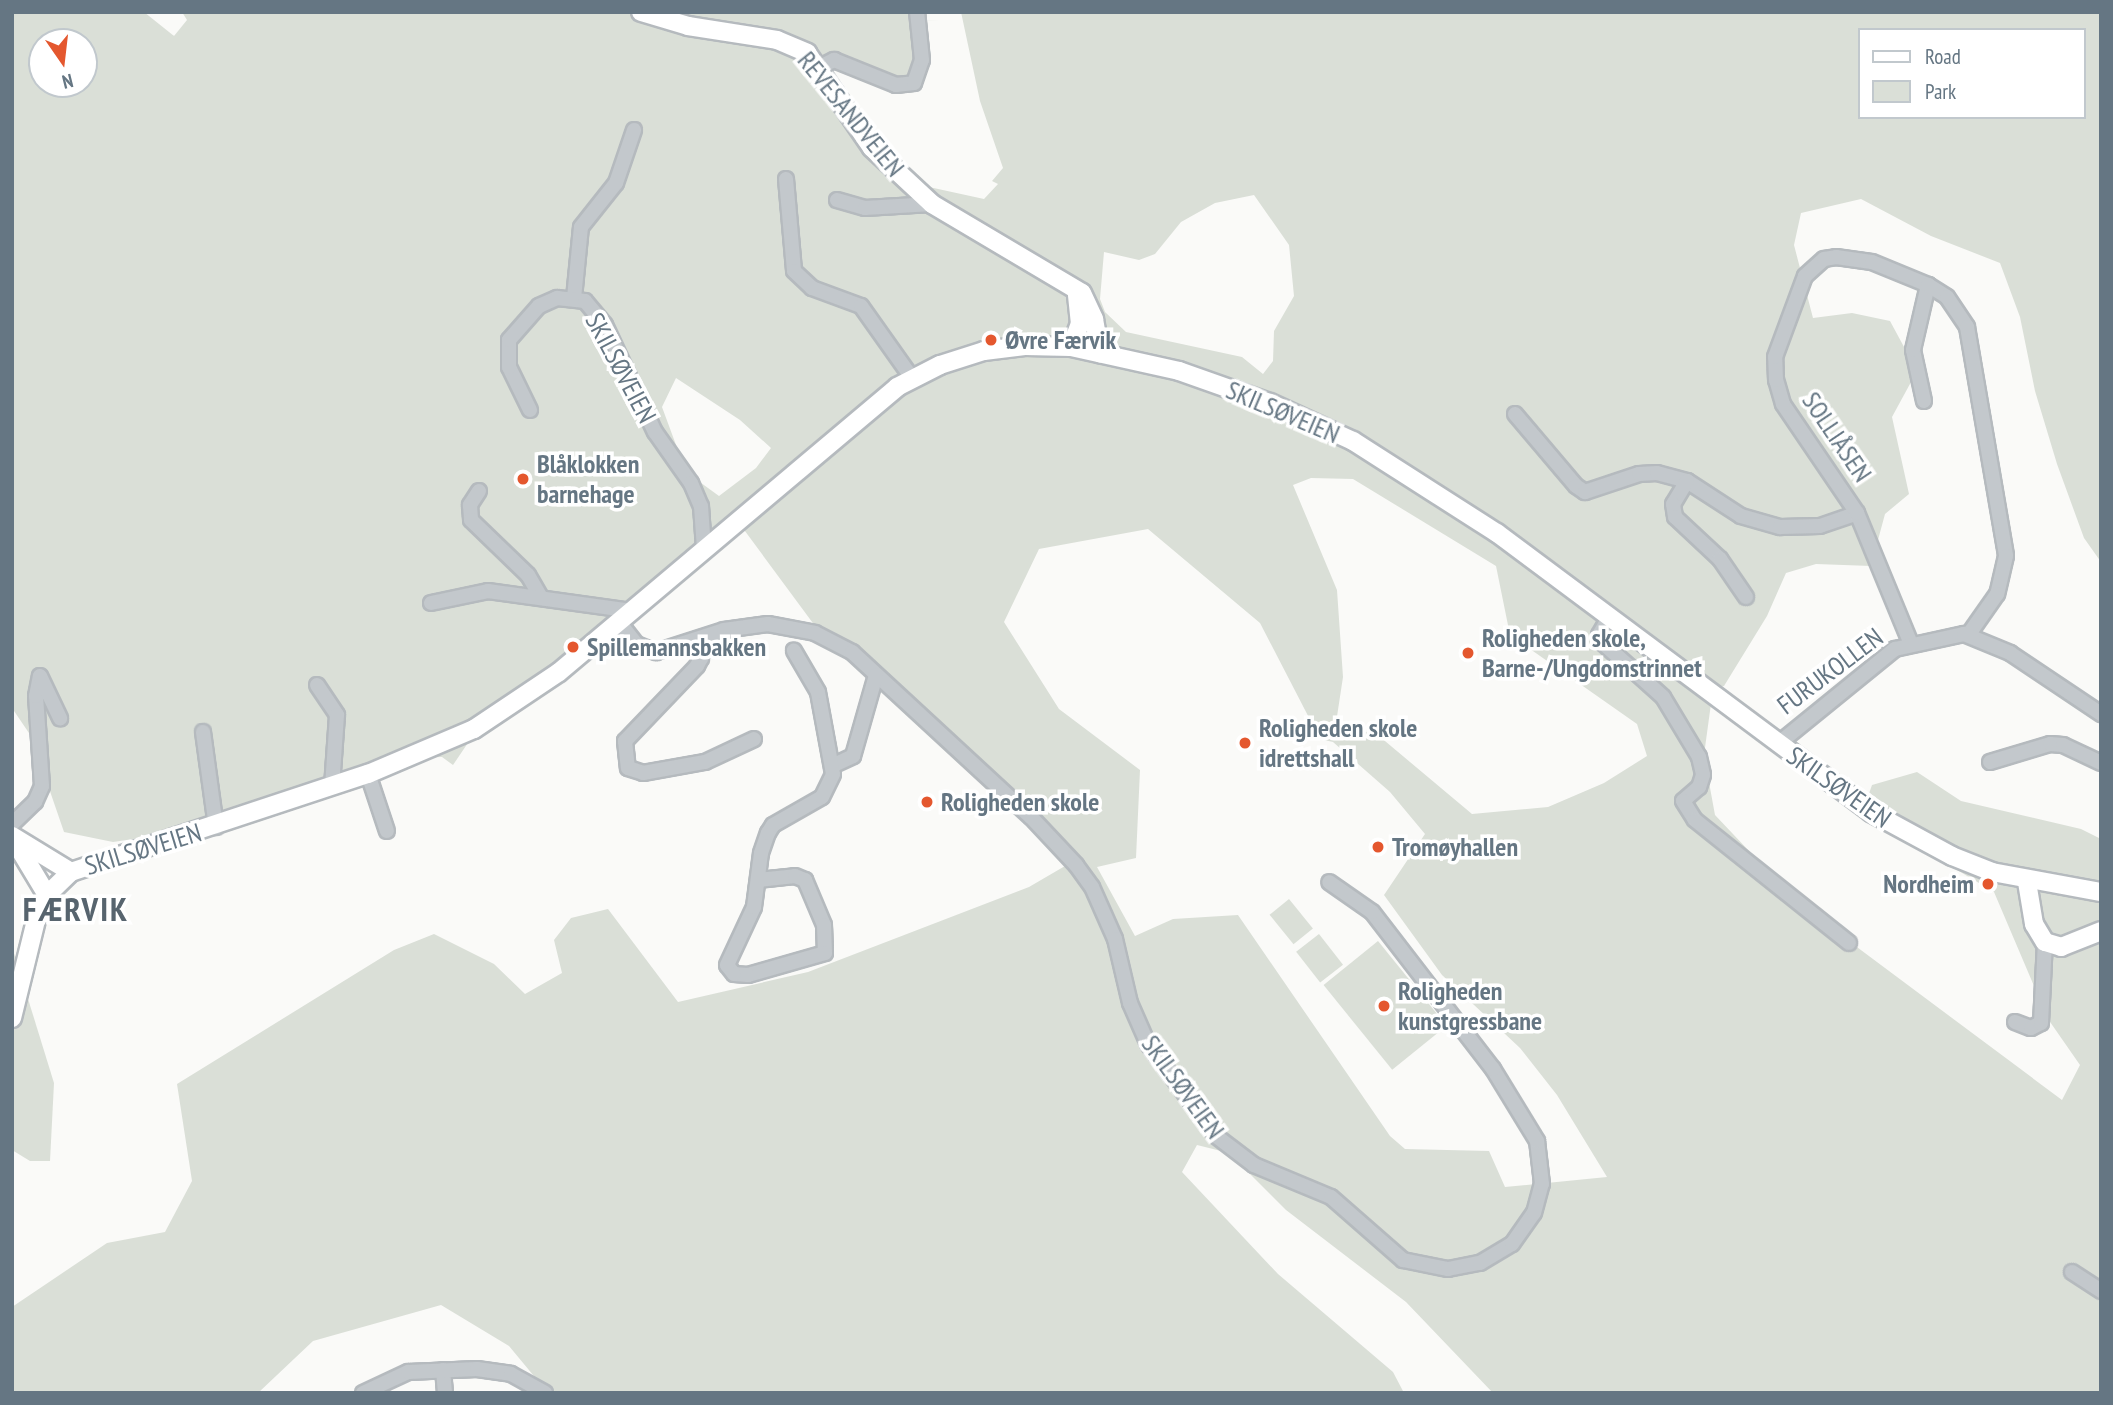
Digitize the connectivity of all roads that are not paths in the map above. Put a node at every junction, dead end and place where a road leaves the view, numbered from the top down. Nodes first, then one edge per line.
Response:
1 (641, 12) edge
2 (917, 12) edge
3 (820, 66) junction
4 (634, 130) dead end
5 (786, 179) dead end
6 (836, 200) dead end
7 (932, 204) junction
8 (1928, 285) junction
9 (1075, 287) junction
10 (574, 298) junction
11 (1072, 348) junction
12 (1100, 353) junction
13 (912, 378) junction
14 (1924, 401) dead end
15 (530, 410) dead end
16 (1515, 414) dead end
17 (1687, 481) junction
18 (480, 492) dead end
19 (1857, 513) junction
20 (704, 549) junction
21 (540, 596) junction
22 (1746, 597) dead end
23 (431, 603) dead end
24 (1610, 616) junction
25 (625, 617) junction
26 (1969, 634) junction
27 (696, 640) junction
28 (1911, 644) junction
29 (794, 651) dead end
30 (876, 675) junction
31 (317, 685) dead end
32 (2101, 714) edge
33 (60, 718) dead end
34 (203, 732) dead end
35 (754, 739) dead end
36 (1778, 744) junction
37 (1990, 762) dead end
38 (2101, 763) edge
39 (834, 765) junction
40 (368, 774) junction
41 (332, 786) junction
42 (12, 824) edge
43 (216, 827) junction
44 (387, 831) dead end
45 (13, 836) edge
46 (65, 869) junction
47 (758, 880) junction
48 (1329, 882) dead end
49 (2027, 882) junction
50 (2053, 886) junction
51 (44, 890) junction
52 (2101, 892) edge
53 (2032, 914) junction
54 (2101, 931) edge
55 (2045, 942) junction
56 (1849, 943) dead end
57 (12, 1018) edge
58 (2015, 1022) dead end
59 (2072, 1272) dead end
60 (2101, 1291) edge
61 (443, 1370) junction
62 (363, 1393) edge
63 (445, 1393) edge
64 (545, 1393) edge

1 - 3 main road, REVESANDVEIEN
2 - 3 street
3 - 7 main road, REVESANDVEIEN
4 - 10 street
5 - 13 street
6 - 7 street, REVESANDVEIEN
7 - 9 main road, REVESANDVEIEN
8 - 14 street
8 - 19 street, SOLLIÅSEN
8 - 26 street, SOLLIÅSEN
9 - 11 main road
9 - 12 main road, REVESANDVEIEN
10 - 15 street, SKILSØVEIEN
10 - 20 street, SKILSØVEIEN
11 - 12 main road, SKILSØVEIEN
11 - 13 main road, SKILSØVEIEN
12 - 24 main road, SKILSØVEIEN
13 - 20 main road, SKILSØVEIEN
16 - 17 street, SOLLIÅSEN
17 - 19 street, SOLLIÅSEN
17 - 22 street
18 - 21 street
19 - 28 street, SOLLIÅSEN
20 - 25 main road, SKILSØVEIEN
21 - 23 street
21 - 25 street
24 - 36 main road, SKILSØVEIEN
24 - 56 street
25 - 27 street, SKILSØVEIEN
25 - 40 main road, SKILSØVEIEN
26 - 28 street, FURUKOLLEN
26 - 32 street
27 - 30 street, SKILSØVEIEN
27 - 35 street
28 - 36 street, FURUKOLLEN
29 - 39 street
30 - 39 street
30 - 48 street, SKILSØVEIEN
31 - 41 street
33 - 42 street
34 - 43 street
36 - 49 main road, SKILSØVEIEN
37 - 38 street
39 - 47 street
40 - 41 main road, SKILSØVEIEN
40 - 44 street
41 - 43 main road, SKILSØVEIEN
43 - 46 main road, SKILSØVEIEN
45 - 46 main road
45 - 51 main road
46 - 51 main road, SKILSØVEIEN
47 - 47 street
49 - 50 main road, SKILSØVEIEN
49 - 53 main road
50 - 52 main road, SKILSØVEIEN
50 - 53 main road
51 - 57 main road, SKILSØVEIEN
53 - 55 main road
54 - 55 main road
55 - 58 street
59 - 60 street
61 - 62 street
61 - 63 street
61 - 64 street

